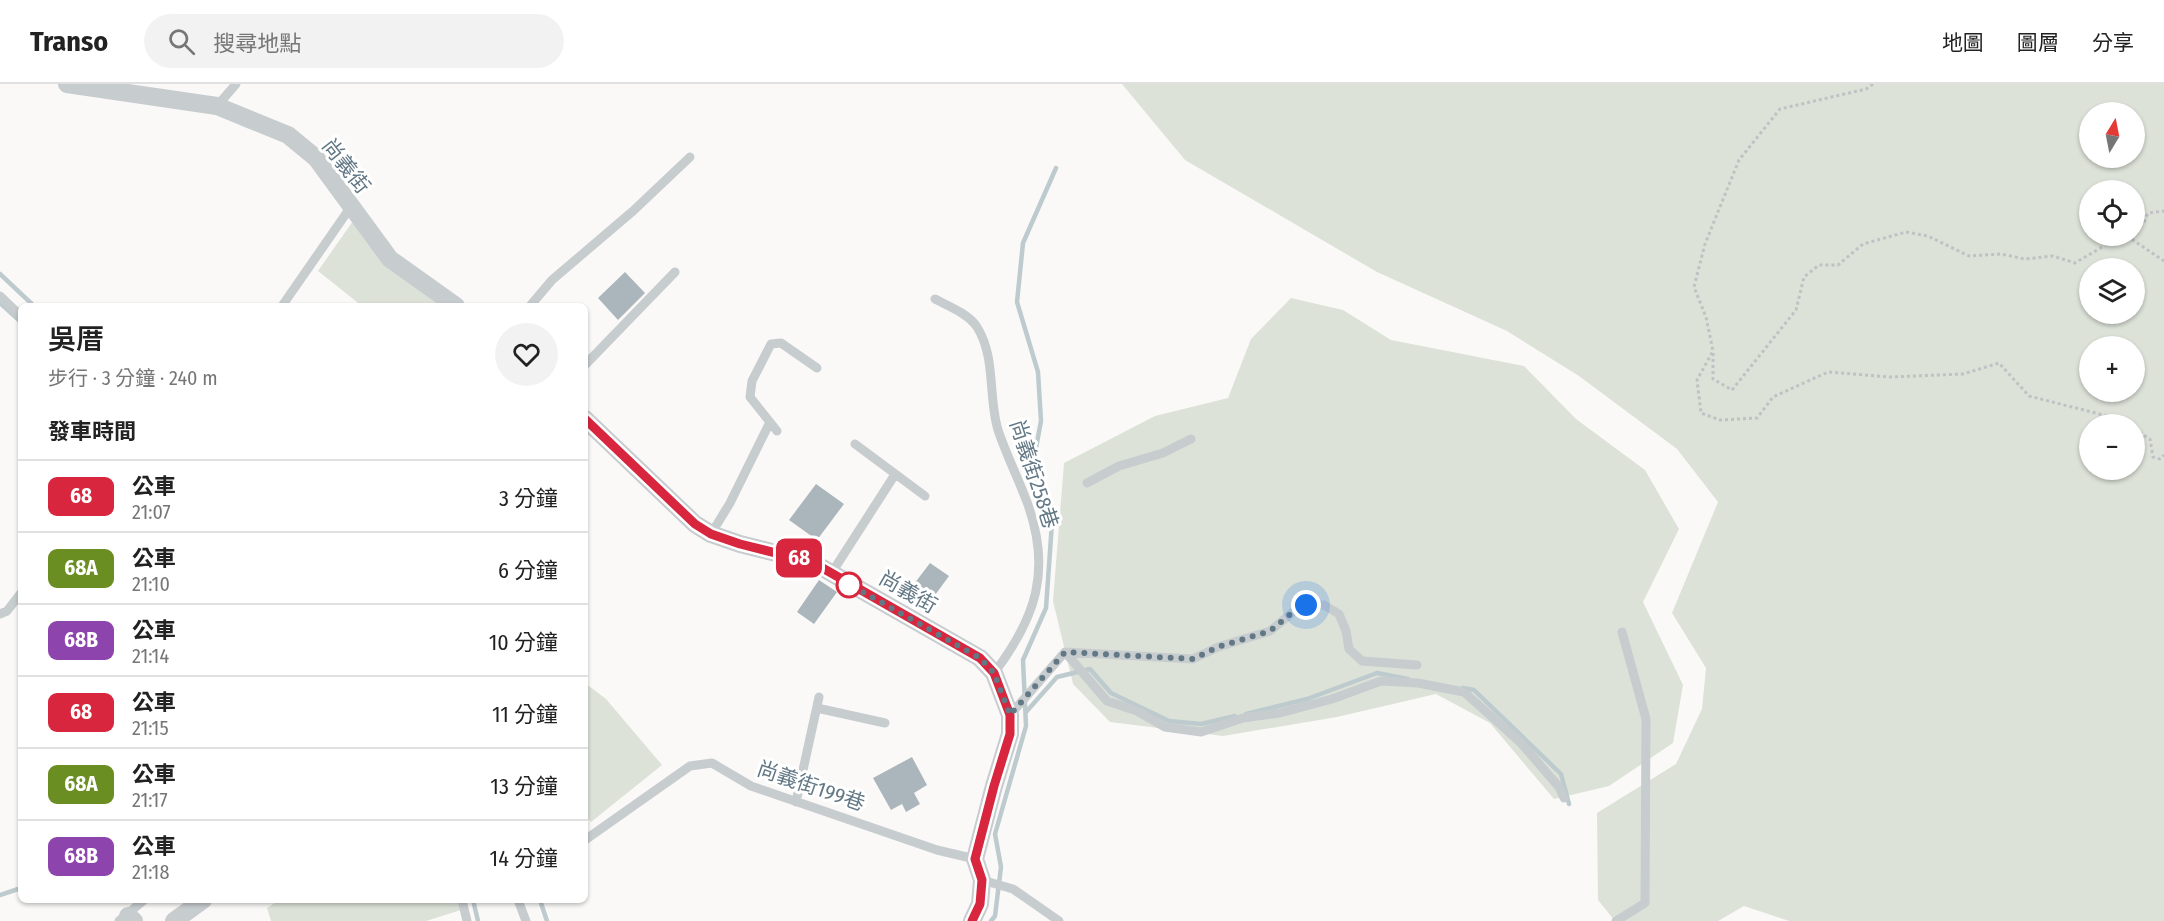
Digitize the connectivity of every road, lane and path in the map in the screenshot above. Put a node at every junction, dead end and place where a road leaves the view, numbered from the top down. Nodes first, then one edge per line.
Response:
1 (67, 84) edge
2 (236, 84) edge
3 (1873, 84) edge
4 (218, 106) junction
5 (690, 157) dead end
6 (351, 208) junction
7 (2164, 211) edge
8 (2145, 220) edge
9 (2104, 246) edge
10 (2142, 246) edge
11 (2164, 261) edge
12 (675, 272) dead end
13 (0, 296) edge
14 (935, 299) dead end
15 (284, 303) edge
16 (452, 303) edge
17 (533, 303) edge
18 (18, 313) edge
19 (1713, 351) junction
20 (588, 362) edge
21 (817, 368) dead end
22 (2099, 414) edge
23 (588, 422) edge
24 (770, 422) junction
25 (777, 431) dead end
26 (2145, 436) edge
27 (1191, 439) dead end
28 (855, 444) dead end
29 (2164, 454) edge
30 (894, 476) junction
31 (1087, 483) dead end
32 (925, 496) dead end
33 (711, 534) junction
34 (831, 574) junction
35 (18, 597) edge
36 (0, 614) edge
37 (1622, 632) dead end
38 (1065, 652) junction
39 (1417, 665) dead end
40 (994, 673) junction
41 (819, 697) dead end
42 (817, 708) junction
43 (1013, 711) junction
44 (885, 723) dead end
45 (1564, 798) dead end
46 (796, 802) junction
47 (588, 838) edge
48 (975, 859) junction
49 (982, 880) junction
50 (141, 903) edge
51 (199, 903) edge
52 (463, 903) edge
53 (519, 903) edge
54 (127, 919) edge
55 (174, 921) edge
56 (467, 921) edge
57 (526, 921) edge
58 (972, 921) edge
59 (1059, 921) edge
60 (1616, 921) edge

1 - 4 street, 尚義街
2 - 4 lane
3 - 19 path
4 - 6 street, 尚義街
5 - 17 lane
6 - 15 lane
6 - 16 street, 尚義街
7 - 8 path
9 - 19 path
10 - 11 path
12 - 20 lane
13 - 18 lane
14 - 40 lane, 尚義街258巷
19 - 22 path
21 - 24 lane
23 - 33 street, 尚義街
24 - 25 lane
24 - 33 lane
26 - 29 path
27 - 31 lane
28 - 30 lane
30 - 32 lane
30 - 34 lane
33 - 34 street, 尚義街
34 - 40 street, 尚義街
35 - 36 lane
37 - 60 lane
38 - 39 lane
38 - 43 lane
38 - 45 lane
40 - 43 street, 尚義街
41 - 42 lane
42 - 44 lane
42 - 46 lane
43 - 48 street, 尚義街
46 - 47 lane, 尚義街199巷
46 - 48 lane, 尚義街199巷
48 - 49 street
49 - 58 street
49 - 59 lane
50 - 54 lane
51 - 55 street
52 - 56 lane
53 - 57 lane

